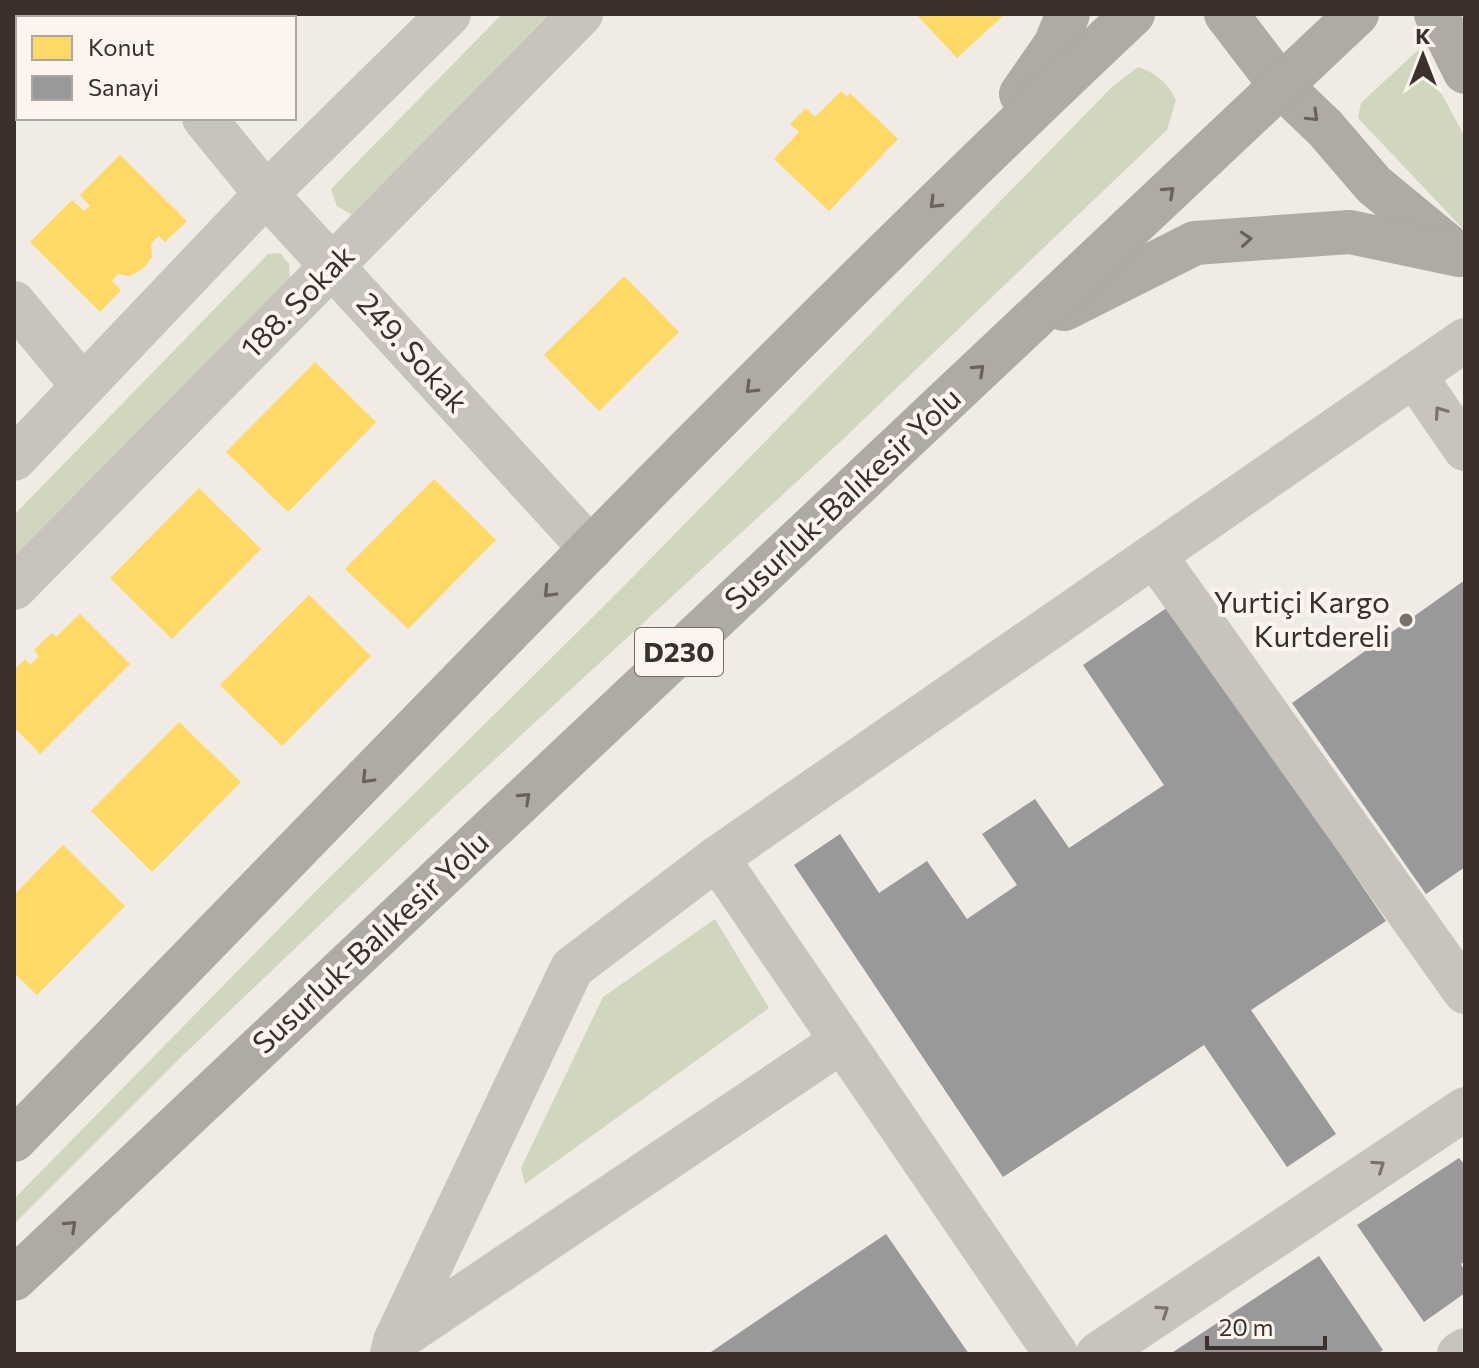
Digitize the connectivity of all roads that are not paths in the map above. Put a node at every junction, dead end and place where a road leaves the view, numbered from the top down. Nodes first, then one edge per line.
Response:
1 (449, 14) edge
2 (581, 14) edge
3 (1068, 14) edge
4 (1133, 14) edge
5 (1226, 14) edge
6 (1357, 14) edge
7 (1436, 14) edge
8 (1465, 72) edge
9 (1282, 87) junction
10 (206, 120) edge
11 (966, 171) junction
12 (266, 194) junction
13 (1462, 258) edge
14 (333, 267) junction
15 (14, 303) edge
16 (1021, 330) junction
17 (1465, 340) edge
18 (1414, 375) junction
19 (83, 386) junction
20 (1465, 449) edge
21 (14, 459) edge
22 (591, 549) junction
23 (1155, 556) junction
24 (14, 588) edge
25 (717, 858) junction
26 (1465, 992) edge
27 (842, 1041) junction
28 (1465, 1109) edge
29 (14, 1140) edge
30 (14, 1279) edge
31 (394, 1348) edge
32 (1465, 1350) edge
33 (1056, 1354) edge
34 (1098, 1354) edge
35 (1459, 1354) edge

1 - 12 street
2 - 14 street, 188. Sokak
3 - 11 highway
4 - 11 highway
5 - 9 highway
6 - 9 highway, Susurluk-Balıkesir Yolu / D230
7 - 8 highway
9 -> 13 highway
16 -> 9 highway, Susurluk-Balıkesir Yolu / D230
10 - 12 street, 249. Sokak
11 -> 22 highway
12 - 14 street, 249. Sokak
12 - 19 street
16 -> 13 highway
14 - 22 street, 249. Sokak
14 - 24 street, 188. Sokak
15 - 19 street
30 -> 16 highway, Susurluk-Balıkesir Yolu / D230
17 - 18 street
20 -> 18 street
18 - 23 street
19 - 21 street
22 -> 29 highway
23 - 25 street
23 - 26 street
25 - 27 street
25 - 31 street
27 - 31 street
27 - 33 street
34 -> 28 street
32 - 35 street

